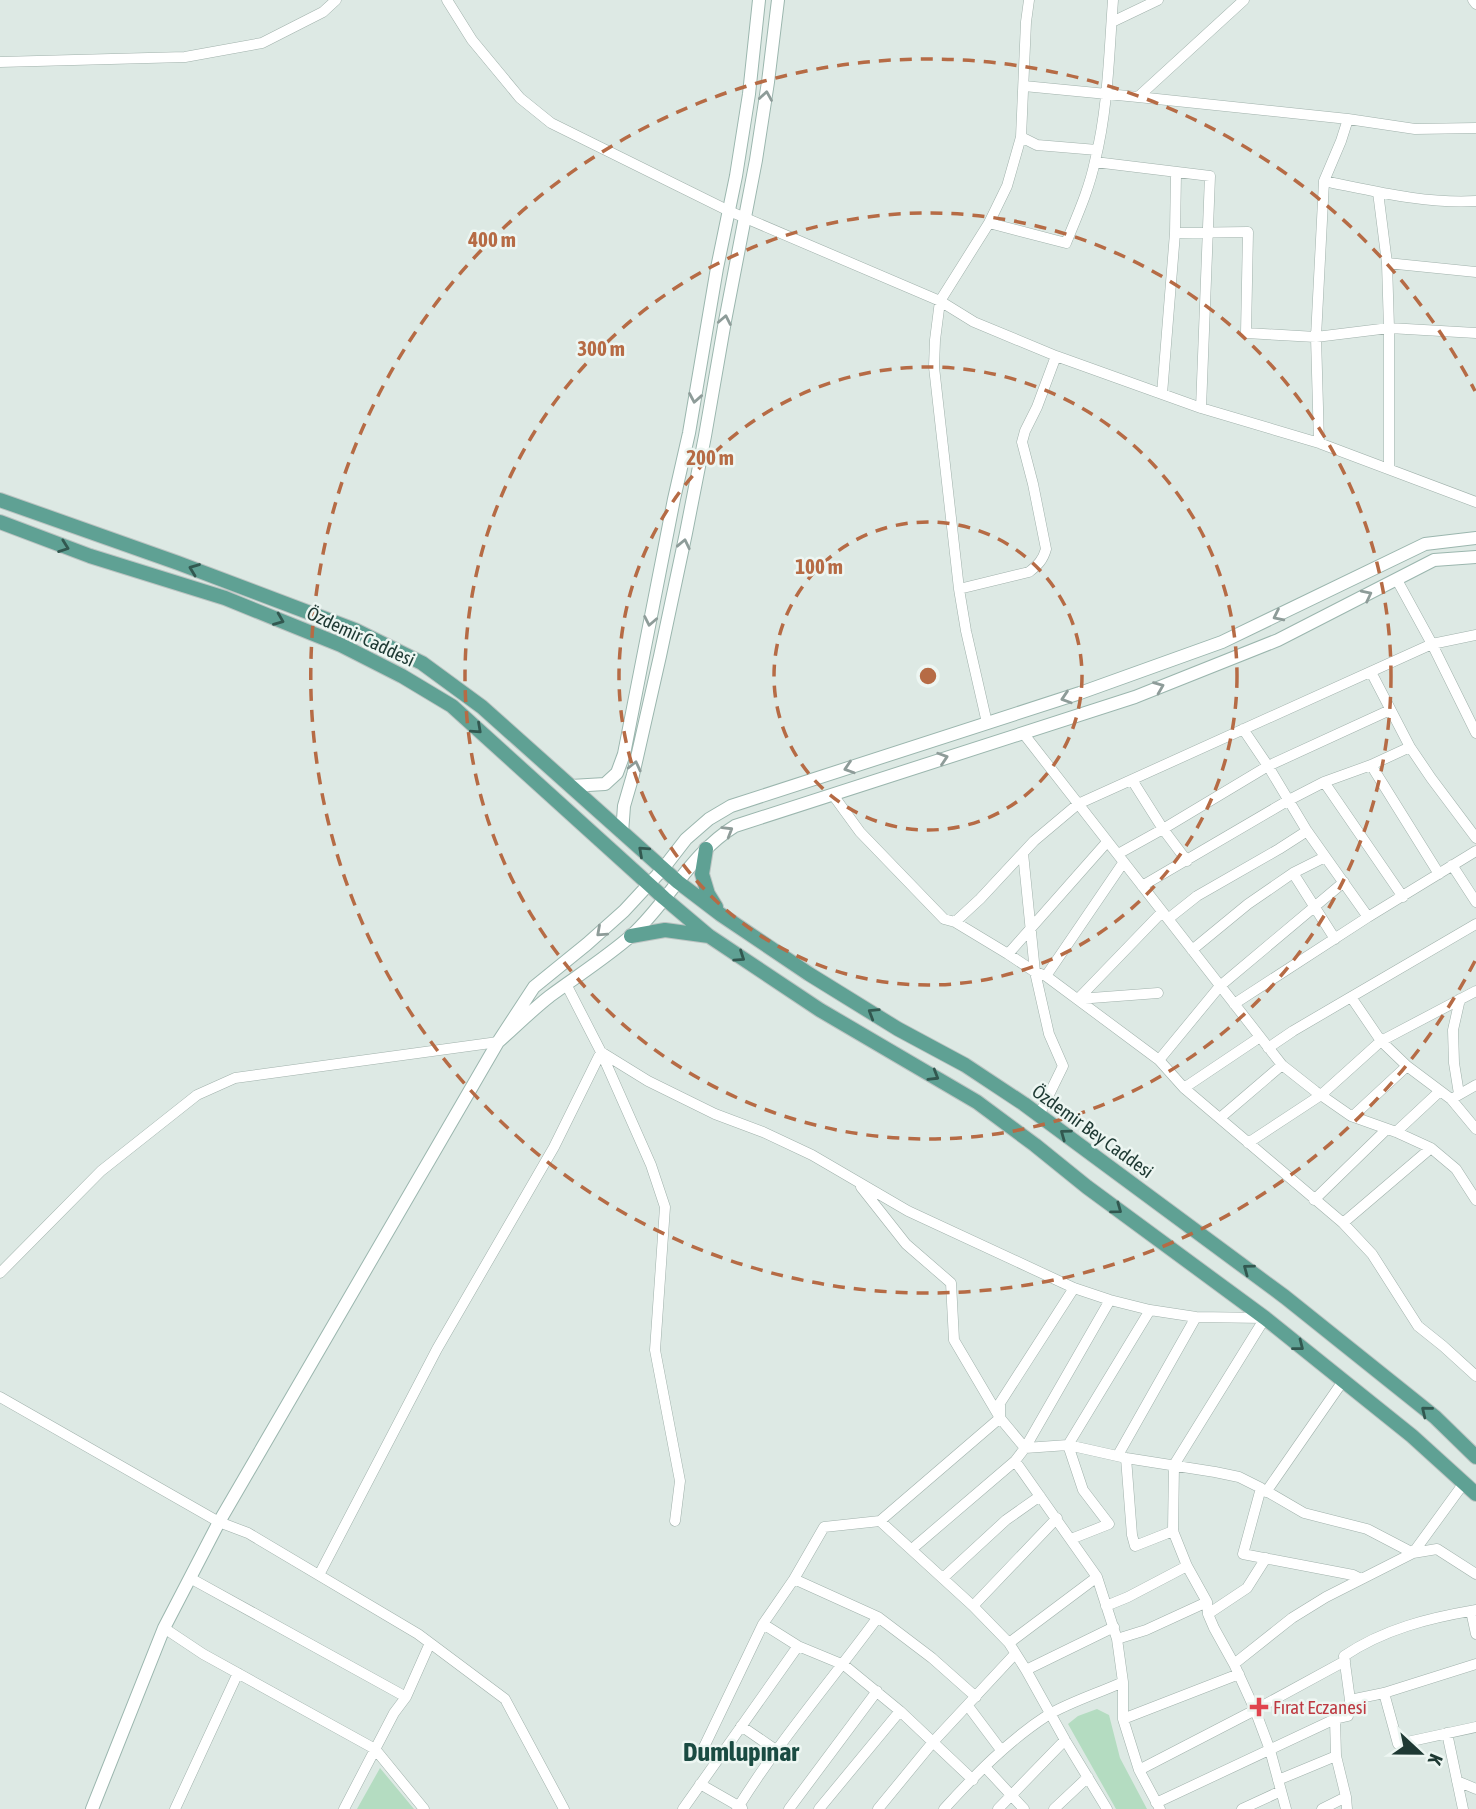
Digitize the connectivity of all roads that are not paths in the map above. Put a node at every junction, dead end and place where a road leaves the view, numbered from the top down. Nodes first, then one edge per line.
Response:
1 (335, 0) edge
2 (447, 0) edge
3 (759, 0) edge
4 (778, 0) edge
5 (1029, 0) edge
6 (1113, 0) edge
7 (1158, 0) edge
8 (1244, 0) edge
9 (1112, 22) junction
10 (0, 62) edge
11 (1024, 86) junction
12 (1107, 94) junction
13 (1138, 97) junction
14 (1348, 119) junction
15 (1476, 128) edge
16 (1021, 137) junction
17 (1097, 150) junction
18 (1095, 162) junction
19 (1176, 173) junction
20 (1324, 181) junction
21 (1378, 192) junction
22 (1476, 201) edge
23 (729, 211) junction
24 (745, 218) junction
25 (989, 223) junction
26 (1175, 233) junction
27 (1208, 233) junction
28 (1387, 263) junction
29 (1476, 272) edge
30 (940, 301) junction
31 (1389, 328) junction
32 (1476, 333) edge
33 (1316, 337) junction
34 (1056, 356) junction
35 (1162, 394) junction
36 (1201, 408) junction
37 (1320, 443) junction
38 (1390, 468) junction
39 (4, 500) edge
40 (1476, 502) edge
41 (0, 522) edge
42 (1476, 538) edge
43 (1476, 557) edge
44 (1397, 580) junction
45 (959, 589) junction
46 (1476, 635) edge
47 (1432, 644) junction
48 (1371, 671) junction
49 (1390, 710) junction
50 (987, 723) junction
51 (1243, 729) junction
52 (1023, 733) junction
53 (1476, 733) edge
54 (1410, 747) junction
55 (1371, 765) junction
56 (1268, 766) junction
57 (1132, 780) junction
58 (1324, 782) junction
59 (571, 786) junction
60 (834, 795) junction
61 (1289, 800) junction
62 (1078, 804) junction
63 (1163, 830) junction
64 (1307, 831) junction
65 (622, 833) junction
66 (1476, 838) edge
67 (1107, 842) junction
68 (706, 849) junction
69 (1476, 851) edge
70 (1023, 853) junction
71 (1325, 857) junction
72 (1121, 858) junction
73 (1187, 860) junction
74 (1452, 865) junction
75 (663, 870) junction
76 (1293, 873) junction
77 (1439, 874) junction
78 (678, 882) junction
79 (1344, 882) junction
80 (649, 884) junction
81 (1142, 886) junction
82 (1403, 897) junction
83 (664, 898) junction
84 (1476, 902) edge
85 (1314, 906) junction
86 (720, 914) junction
87 (1165, 916) junction
88 (1368, 917) junction
89 (955, 922) junction
90 (1476, 924) edge
91 (1030, 929) junction
92 (631, 936) junction
93 (709, 936) junction
94 (1335, 939) junction
95 (1192, 950) junction
96 (1008, 954) junction
97 (1035, 972) junction
98 (1046, 976) junction
99 (566, 984) junction
100 (1220, 986) junction
101 (1476, 991) edge
102 (1157, 993) dead end
103 (1351, 997) junction
104 (1078, 999) junction
105 (1460, 999) junction
106 (1234, 1004) junction
107 (1259, 1037) junction
108 (1381, 1041) junction
109 (498, 1042) junction
110 (1268, 1048) junction
111 (601, 1052) junction
112 (1159, 1060) junction
113 (1282, 1065) junction
114 (1407, 1066) junction
115 (1476, 1085) edge
116 (1184, 1088) junction
117 (1440, 1091) junction
118 (1321, 1095) junction
119 (1455, 1097) junction
120 (1039, 1115) junction
121 (1353, 1116) junction
122 (1220, 1118) junction
123 (1476, 1129) edge
124 (1391, 1130) junction
125 (1248, 1143) junction
126 (1430, 1148) junction
127 (856, 1181) junction
128 (1475, 1196) edge
129 (1314, 1200) junction
130 (1343, 1223) junction
131 (0, 1273) edge
132 (1074, 1288) junction
133 (1110, 1300) junction
134 (1150, 1310) junction
135 (1196, 1317) junction
136 (1265, 1318) junction
137 (1476, 1376) edge
138 (1343, 1381) junction
139 (0, 1397) edge
140 (999, 1418) junction
141 (1068, 1445) junction
142 (1025, 1448) junction
143 (1122, 1457) junction
144 (1476, 1457) edge
145 (1015, 1461) junction
146 (1174, 1465) junction
147 (1464, 1483) junction
148 (1263, 1490) junction
149 (1476, 1494) edge
150 (1040, 1496) junction
151 (1056, 1518) junction
152 (675, 1521) dead end
153 (880, 1521) junction
154 (219, 1522) junction
155 (1173, 1531) junction
156 (1071, 1539) junction
157 (912, 1549) junction
158 (1413, 1553) junction
159 (1266, 1558) junction
160 (1187, 1566) junction
161 (1476, 1573) edge
162 (319, 1575) junction
163 (1097, 1577) junction
164 (190, 1578) junction
165 (943, 1578) junction
166 (794, 1579) junction
167 (1361, 1579) junction
168 (1207, 1602) junction
169 (973, 1605) junction
170 (1106, 1606) junction
171 (1474, 1610) edge
172 (1208, 1614) junction
173 (878, 1618) junction
174 (763, 1624) junction
175 (1114, 1627) junction
176 (164, 1628) junction
177 (1476, 1634) edge
178 (1117, 1639) junction
179 (430, 1643) junction
180 (1009, 1643) junction
181 (798, 1646) junction
182 (1015, 1654) junction
183 (1345, 1661) junction
184 (1476, 1664) edge
185 (844, 1665) junction
186 (1236, 1669) junction
187 (1026, 1670) junction
188 (239, 1673) junction
189 (1123, 1682) junction
190 (877, 1691) junction
191 (1384, 1693) junction
192 (976, 1696) junction
193 (406, 1697) junction
194 (1350, 1700) junction
195 (968, 1706) junction
196 (1255, 1710) junction
197 (900, 1711) junction
198 (1051, 1714) junction
199 (1123, 1719) junction
200 (1335, 1719) junction
201 (741, 1726) junction
202 (1476, 1727) edge
203 (1447, 1733) junction
204 (1065, 1740) junction
205 (933, 1742) junction
206 (375, 1749) junction
207 (703, 1749) dead end
208 (1002, 1749) junction
209 (776, 1750) junction
210 (1270, 1750) junction
211 (1336, 1756) junction
212 (985, 1767) junction
213 (1139, 1770) junction
214 (1088, 1777) junction
215 (973, 1780) junction
216 (1457, 1782) junction
217 (700, 1784) junction
218 (1280, 1785) junction
219 (1476, 1789) edge
220 (1011, 1794) junction
221 (1346, 1797) junction
222 (1158, 1806) edge
223 (739, 1808) edge
224 (92, 1809) edge
225 (175, 1809) edge
226 (344, 1809) edge
227 (424, 1809) edge
228 (564, 1809) edge
229 (683, 1809) edge
230 (789, 1809) edge
231 (819, 1809) edge
232 (878, 1809) edge
233 (944, 1809) edge
234 (998, 1809) edge
235 (1024, 1809) edge
236 (1054, 1809) edge
237 (1107, 1809) edge
238 (1242, 1809) edge
239 (1286, 1809) edge
240 (1322, 1809) edge
241 (1347, 1809) edge
242 (1463, 1809) edge

1 - 10 street
2 - 23 street
3 - 23 main road
24 -> 4 main road
5 - 11 street
6 - 9 street
7 - 9 street
8 - 13 street
9 - 12 street
11 - 12 street
11 - 16 street
12 - 13 street
12 - 17 street
13 - 14 street
14 - 15 street
14 - 20 street
16 - 17 street
16 - 25 street
17 - 18 street
18 - 19 street
18 - 25 street
19 - 26 street
19 - 27 street
20 - 21 street
20 - 33 street
21 - 22 street
21 - 28 street
23 - 24 street
23 -> 59 main road
24 - 30 street
65 -> 24 main road
25 - 30 street
26 - 27 street
26 - 35 street
27 - 33 street
27 - 36 street
28 - 29 street
28 - 31 street
30 - 34 street
30 - 45 street
31 - 32 street
31 - 33 street
31 - 38 street
33 - 37 street
34 - 35 street
34 - 45 street
35 - 36 street
36 - 37 street
37 - 38 street
38 - 40 street
59 -> 39 main road, Özdemir Caddesi
41 -> 80 main road, Özdemir Caddesi
42 -> 50 main road
43 - 44 main road
44 - 47 street
52 -> 44 main road
45 - 50 street
46 - 47 street
47 - 48 street
47 - 53 street
48 - 49 street
48 - 51 street
49 - 54 street
49 - 56 street
50 -> 75 main road
51 - 56 street
51 - 57 street
60 -> 52 main road
52 - 62 street
54 - 55 street
54 - 66 street
55 - 58 street
55 - 77 street
56 - 61 street
56 - 63 street
57 - 62 street
57 - 63 street
58 - 61 street
58 - 82 street
59 - 65 main road, Özdemir Caddesi
68 -> 60 main road
60 - 89 street
61 - 64 street
61 - 73 street
62 - 67 street
62 - 70 street
63 - 72 street
63 - 73 street
64 - 71 street
64 - 87 street
75 -> 65 main road, Özdemir Caddesi
67 - 72 street
67 - 91 street
68 - 78 main road
68 - 86 main road
69 - 74 street
70 - 89 street
70 - 91 street
71 - 76 street
71 - 79 street
72 - 81 street
72 - 98 street
73 - 81 street
74 - 77 street
74 - 84 street
75 - 78 main road, Özdemir Bey Caddesi
75 - 80 main road
76 - 85 street
76 - 95 street
77 - 82 street
78 - 83 main road
78 - 86 main road, Özdemir Bey Caddesi
79 - 85 street
79 - 88 street
80 - 83 main road, Özdemir Caddesi
80 -> 109 main road
81 - 87 street
82 - 88 street
83 - 92 main road
83 - 93 main road, Özdemir Caddesi
85 - 94 street
85 - 100 street
120 -> 86 main road, Özdemir Bey Caddesi
87 - 95 street
87 - 104 street
88 - 94 street
89 - 96 street
90 - 103 street
91 - 96 street
91 - 97 street
92 - 93 main road
92 - 99 main road
93 -> 136 main road, Özdemir Caddesi
94 - 106 street
95 - 100 street
96 - 97 street
97 - 98 street
97 - 120 street
98 - 104 street
99 - 109 main road
99 - 111 street
100 - 106 street
100 - 112 street
101 - 105 street
102 - 104 street
103 - 108 street
103 - 110 street
104 - 112 street
105 - 108 street
105 - 119 street
106 - 107 street
107 - 110 street
107 - 116 street
108 - 114 street
108 - 118 street
109 - 131 street
109 - 154 main road
110 - 113 street
111 - 127 street
111 - 152 street
111 - 162 street
112 - 116 street
113 - 118 street
113 - 122 street
114 - 117 street
114 - 121 street
115 - 119 street
116 - 122 street
117 - 119 street
117 - 124 street
118 - 121 street
118 - 125 street
119 - 123 street
144 -> 120 main road, Özdemir Bey Caddesi
121 - 124 street
122 - 125 street
124 - 126 street
124 - 129 street
125 - 129 street
126 - 128 street
126 - 130 street
127 - 132 street
127 - 140 street
129 - 130 street
130 - 137 street
132 - 133 street
132 - 140 street
133 - 134 street
133 - 142 street
134 - 135 street
134 - 141 street
135 - 136 street
135 - 143 street
136 -> 138 main road, Özdemir Caddesi
136 - 146 street
138 - 147 main road, Özdemir Caddesi
138 - 148 street
139 - 154 street
140 - 142 street
140 - 153 street
141 - 142 street
141 - 143 street
141 - 156 street
142 - 145 street
143 - 146 street
143 - 155 street
145 - 150 street
145 - 157 street
146 - 148 street
146 - 155 street
147 - 149 main road, Özdemir Caddesi
147 - 158 street
148 - 158 street
148 - 159 street
150 - 151 street
150 - 165 street
151 - 156 street
151 - 169 street
153 - 157 street
153 - 166 street
154 - 162 street
154 - 164 main road
155 - 160 street
156 - 163 street
157 - 165 street
158 - 161 street
158 - 167 street
159 - 167 street
159 - 172 street
160 - 168 street
160 - 170 street
162 - 179 street
163 - 170 street
163 - 180 street
164 - 176 main road
164 - 193 street
165 - 169 street
166 - 173 street
166 - 174 street
167 - 186 street
168 - 172 street
168 - 178 street
169 - 180 street
170 - 175 street
171 - 177 street
171 - 183 street
172 - 186 street
173 - 185 street
173 - 192 street
174 - 181 street
174 - 207 street
175 - 178 street
175 - 187 street
176 - 188 street
176 - 224 main road
178 - 189 street
179 - 193 street
179 - 228 street
180 - 182 street
181 - 185 street
181 - 201 street
182 - 187 street
182 - 192 street
183 - 194 street
183 - 196 street
184 - 191 street
185 - 190 street
185 - 209 street
186 - 196 street
186 - 199 street
187 - 198 street
188 - 206 street
188 - 225 street
189 - 198 street
189 - 199 street
190 - 197 street
190 - 230 street
191 - 194 street
191 - 203 street
192 - 195 street
193 - 206 street
194 - 200 street
195 - 205 street
195 - 208 street
196 - 210 street
196 - 213 street
197 - 205 street
197 - 231 street
198 - 204 street
198 - 208 street
199 - 213 street
200 - 210 street
200 - 211 street
201 - 209 street
201 - 217 street
202 - 203 street
203 - 216 street
204 - 214 street
204 - 220 street
205 - 215 street
205 - 232 street
206 - 226 street
206 - 227 street
208 - 212 street
209 - 223 street
210 - 218 street
210 - 222 street
211 - 218 street
211 - 221 street
212 - 215 street
212 - 220 street
213 - 222 street
214 - 236 street
214 - 237 street
215 - 233 street
216 - 219 street
216 - 242 street
217 - 223 street
217 - 229 street
218 - 238 street
218 - 239 street
220 - 234 street
220 - 235 street
221 - 240 street
221 - 241 street

